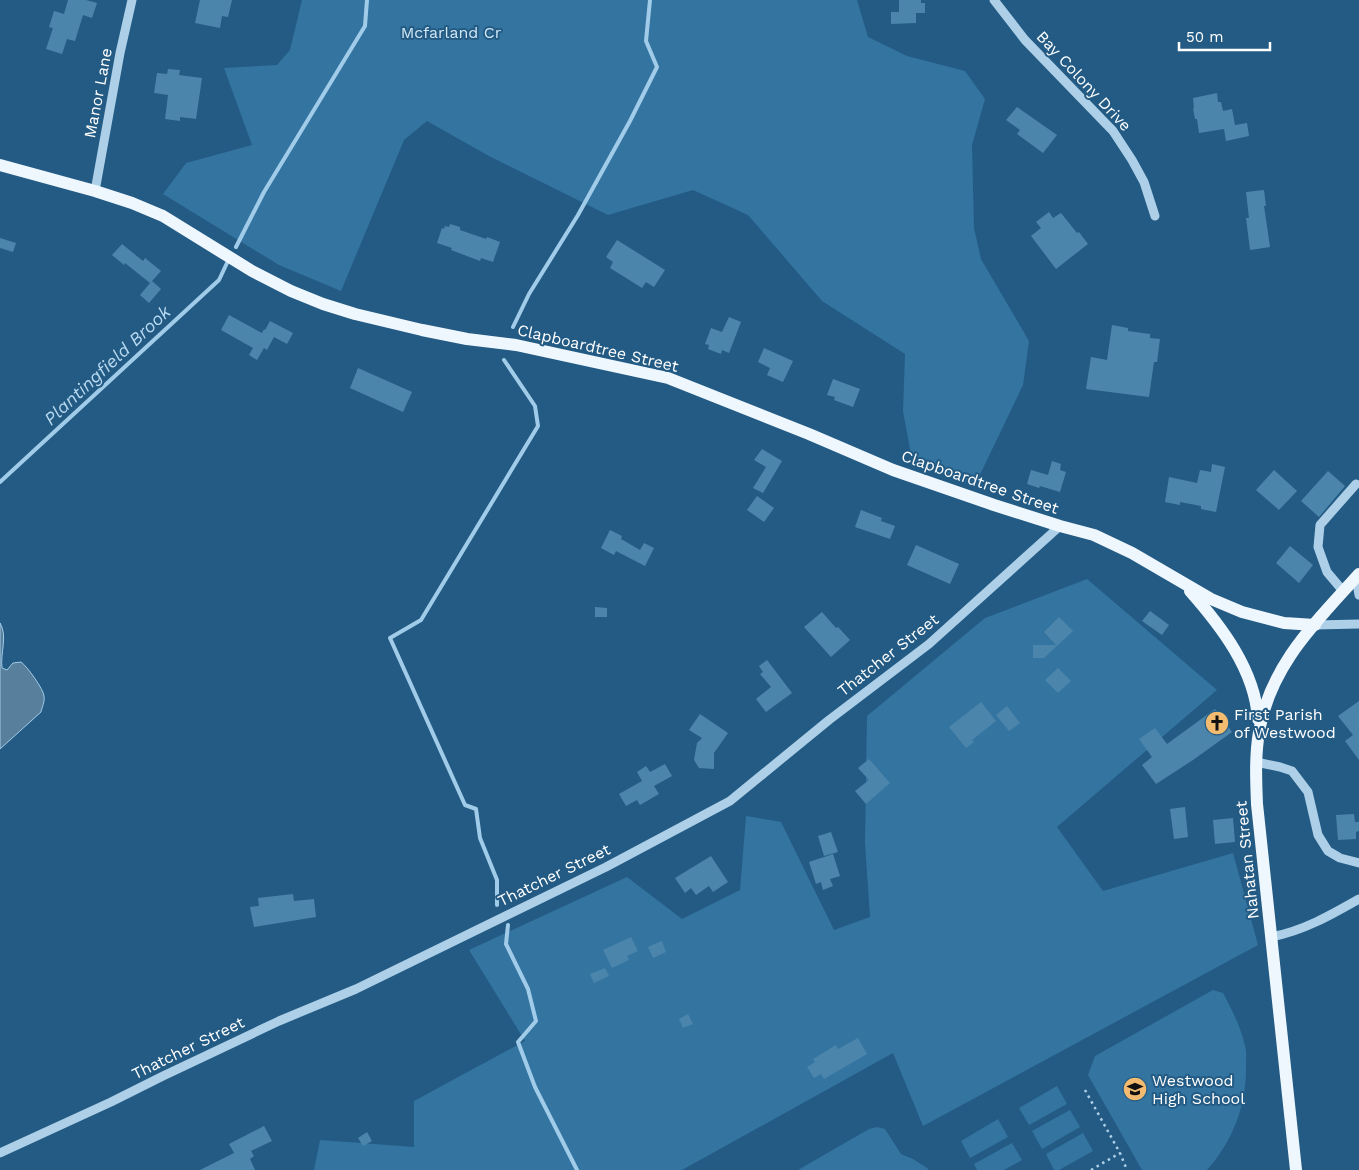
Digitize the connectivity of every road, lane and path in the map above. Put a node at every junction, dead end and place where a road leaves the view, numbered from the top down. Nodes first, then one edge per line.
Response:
1 (132, 0) edge
2 (994, 0) edge
3 (0, 165) edge
4 (95, 191) junction
5 (1155, 216) dead end
6 (1356, 484) dead end
7 (1060, 526) junction
8 (1358, 576) edge
9 (1184, 584) junction
10 (1343, 591) junction
11 (1359, 595) edge
12 (1359, 624) edge
13 (1315, 625) junction
14 (1259, 731) junction
15 (1256, 762) junction
16 (1359, 863) edge
17 (1359, 899) edge
18 (1271, 937) junction
19 (1085, 1090) dead end
20 (0, 1153) edge
21 (1120, 1153) junction
22 (1091, 1170) edge
23 (1127, 1170) edge
24 (1296, 1170) edge

1 - 4 street, Manor Lane
2 - 5 street, Bay Colony Drive
3 - 4 main road, Clapboardtree Street
4 - 7 main road, Clapboardtree Street
6 - 10 street
7 - 9 main road, Clapboardtree Street
7 - 20 street, Thatcher Street
8 - 10 main road, Nahatan Street
8 - 11 street, Nahatan Street
9 - 13 main road, Clapboardtree Street
9 - 14 main road, Clapboardtree Street
10 - 13 main road, Nahatan Street
12 - 13 street, Clapboardtree Street
13 - 14 main road, Nahatan Street
14 - 15 main road, Nahatan Street
15 - 16 street
15 - 18 main road, Nahatan Street
17 - 18 street
18 - 24 main road, Nahatan Street
19 - 21 path
21 - 22 path
21 - 23 path

